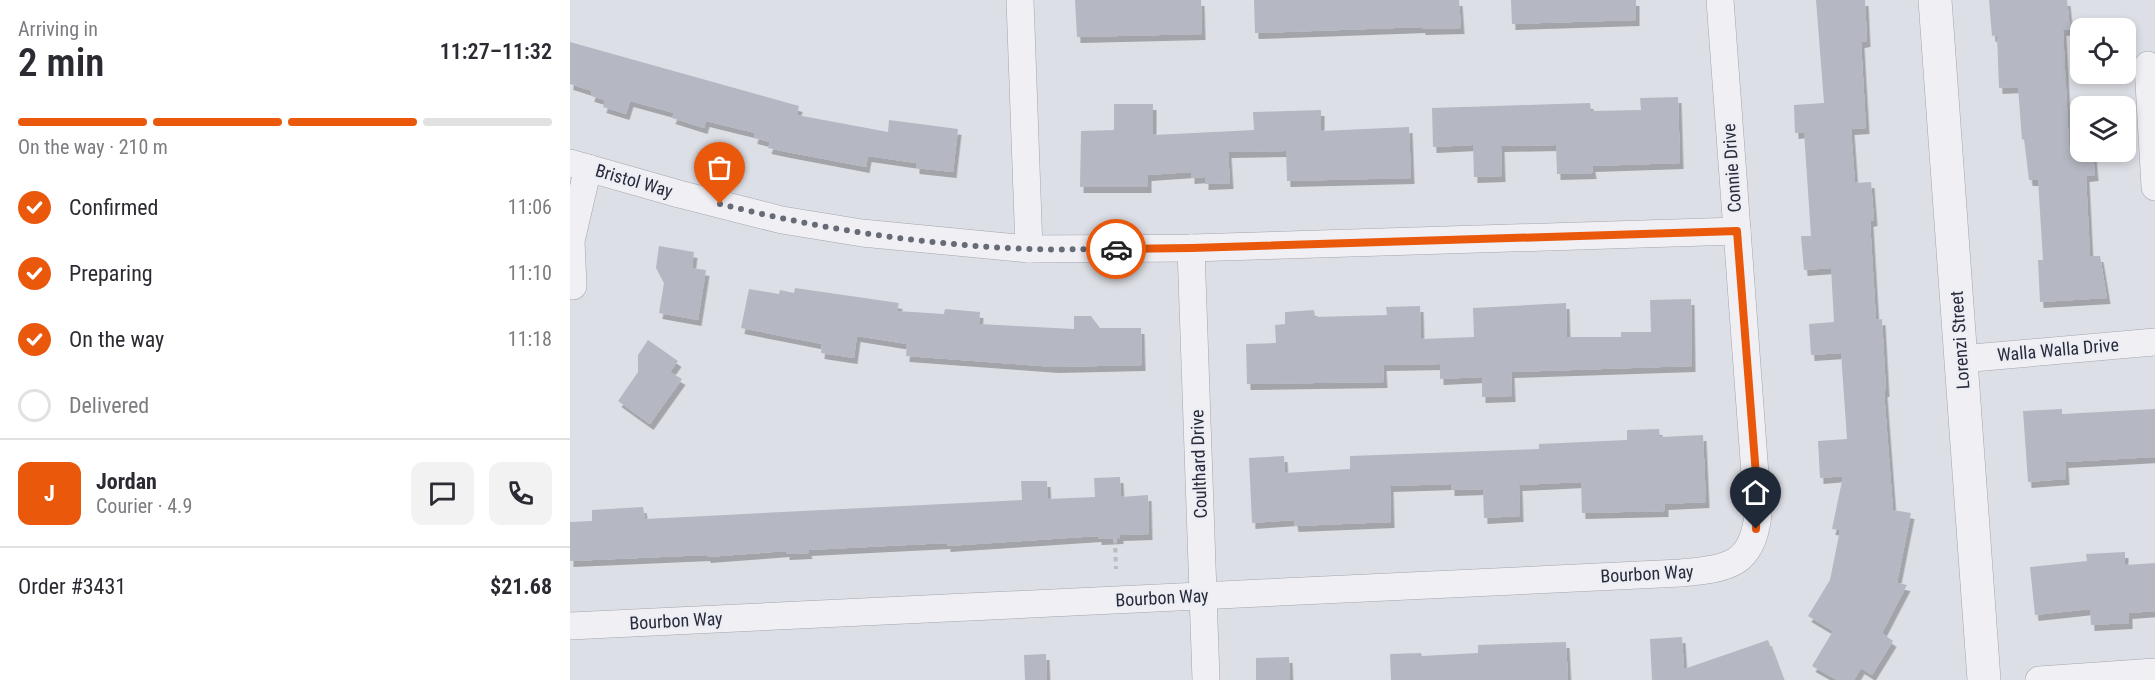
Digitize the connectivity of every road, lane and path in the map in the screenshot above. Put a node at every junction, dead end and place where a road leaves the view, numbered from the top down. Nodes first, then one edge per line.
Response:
1 (1020, 0) edge
2 (1720, 0) edge
3 (1935, 0) edge
4 (2148, 65) dead end
5 (579, 166) edge
6 (2155, 187) edge
7 (1737, 231) junction
8 (1191, 248) junction
9 (1029, 249) junction
10 (573, 286) dead end
11 (2155, 342) edge
12 (1961, 359) junction
13 (1115, 538) dead end
14 (1748, 550) joint
15 (1116, 569) dead end
16 (1203, 596) junction
17 (570, 626) edge
18 (2155, 672) edge
19 (1206, 680) edge
20 (1984, 680) edge
21 (2039, 680) edge

1 - 9 street
2 - 7 street, Connie Drive
3 - 12 street, Lorenzi Street
4 - 6 street
5 - 9 street, Bristol Way
5 - 10 street
7 - 8 street, Bristol Way
7 - 14 street, Connie Drive
8 - 9 street, Bristol Way
8 - 16 street, Coulthard Drive
11 - 12 street, Walla Walla Drive
12 - 20 street, Lorenzi Street
13 - 15 path
14 - 16 street, Bourbon Way
16 - 17 street, Bourbon Way
16 - 19 street, Coulthard Drive
18 - 21 street

